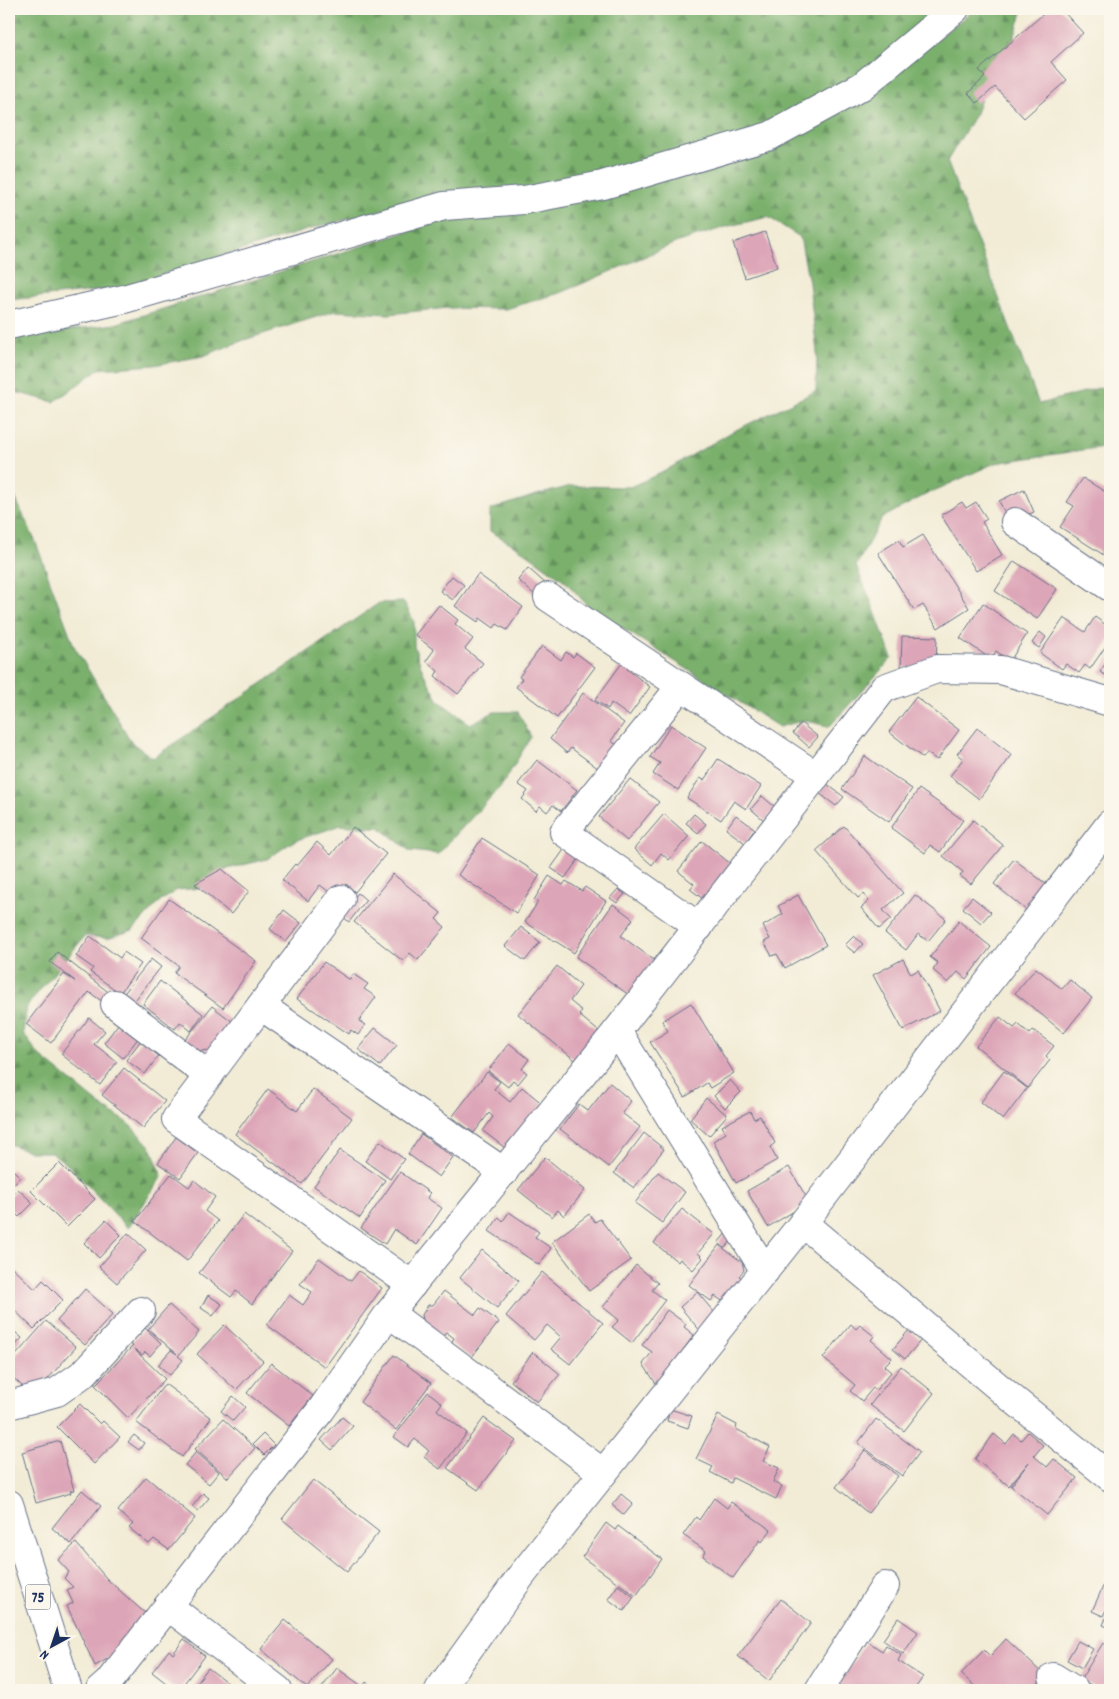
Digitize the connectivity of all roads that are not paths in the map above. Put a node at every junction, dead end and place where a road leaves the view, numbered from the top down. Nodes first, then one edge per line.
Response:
1 (955, 9) edge
2 (9, 325) edge
3 (1014, 522) dead end
4 (1108, 583) edge
5 (548, 597) dead end
6 (681, 686) junction
7 (1110, 702) edge
8 (816, 776) junction
9 (1110, 824) edge
10 (341, 899) dead end
11 (699, 927) junction
12 (114, 1004) dead end
13 (261, 1006) junction
14 (617, 1031) junction
15 (209, 1076) junction
16 (504, 1172) junction
17 (803, 1223) junction
18 (765, 1271) junction
19 (412, 1285) junction
20 (140, 1311) dead end
21 (389, 1314) junction
22 (9, 1406) edge
23 (603, 1473) junction
24 (1110, 1477) edge
25 (9, 1504) edge
26 (885, 1586) dead end
27 (168, 1606) junction
28 (68, 1690) edge
29 (100, 1690) edge
30 (278, 1690) edge
31 (439, 1690) edge
32 (819, 1690) edge

1 - 2 street
3 - 4 street
5 - 6 street
6 - 8 street
6 - 11 street
7 - 8 street
8 - 11 street
9 - 17 street
10 - 13 street
11 - 14 street
12 - 15 street
13 - 15 street
13 - 16 street
14 - 16 street
14 - 18 street
15 - 19 street
16 - 19 street
17 - 18 street
17 - 24 street
18 - 23 street
19 - 21 street
20 - 22 street
21 - 23 street
21 - 27 street
23 - 31 street
25 - 28 street, 75
26 - 32 street
27 - 29 street
27 - 30 street

